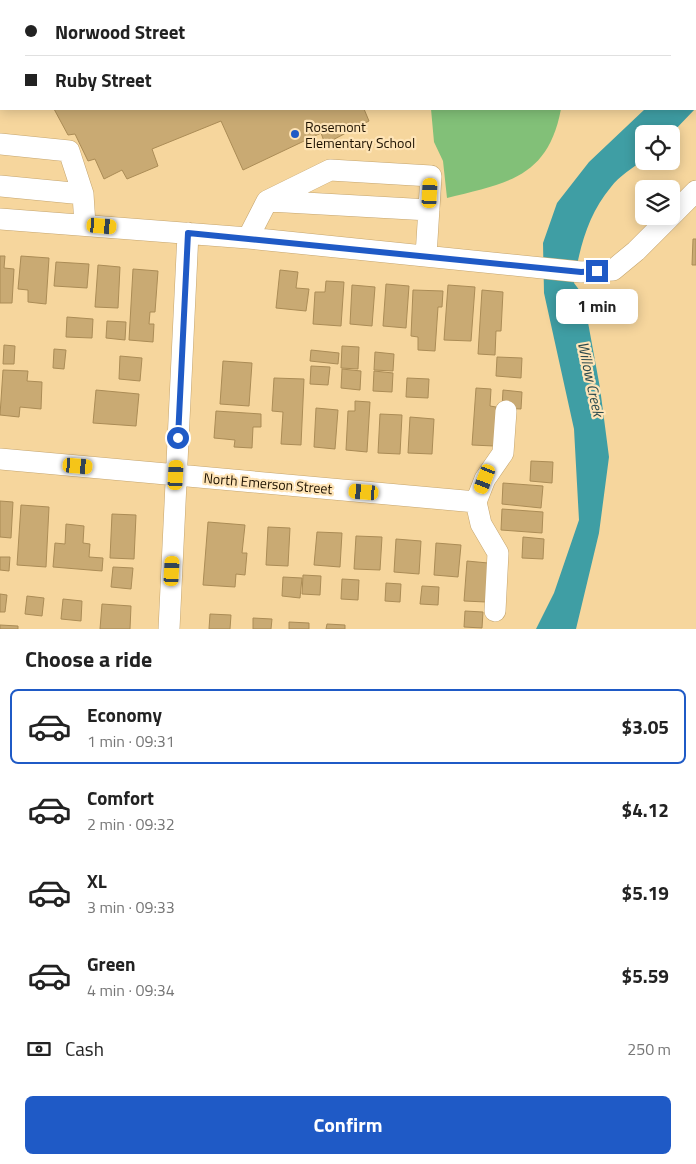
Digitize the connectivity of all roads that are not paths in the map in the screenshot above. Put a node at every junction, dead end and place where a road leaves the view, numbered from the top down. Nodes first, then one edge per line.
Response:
1 (0, 144) edge
2 (0, 186) edge
3 (696, 191) edge
4 (83, 194) junction
5 (267, 201) junction
6 (680, 207) edge
7 (429, 210) junction
8 (0, 219) edge
9 (85, 225) junction
10 (662, 225) edge
11 (188, 233) junction
12 (248, 238) junction
13 (426, 256) junction
14 (506, 411) dead end
15 (0, 459) edge
16 (176, 475) junction
17 (476, 502) junction
18 (495, 611) dead end
19 (170, 629) edge

1 - 4 street
2 - 4 street
3 - 6 street
4 - 9 street
5 - 7 street
5 - 7 street
5 - 12 street
7 - 13 street
8 - 9 street
9 - 11 street
10 - 13 street
11 - 12 street
11 - 16 street
12 - 13 street
14 - 17 street
15 - 16 street, North Emerson Street
16 - 17 street, North Emerson Street
16 - 19 street
17 - 18 street

